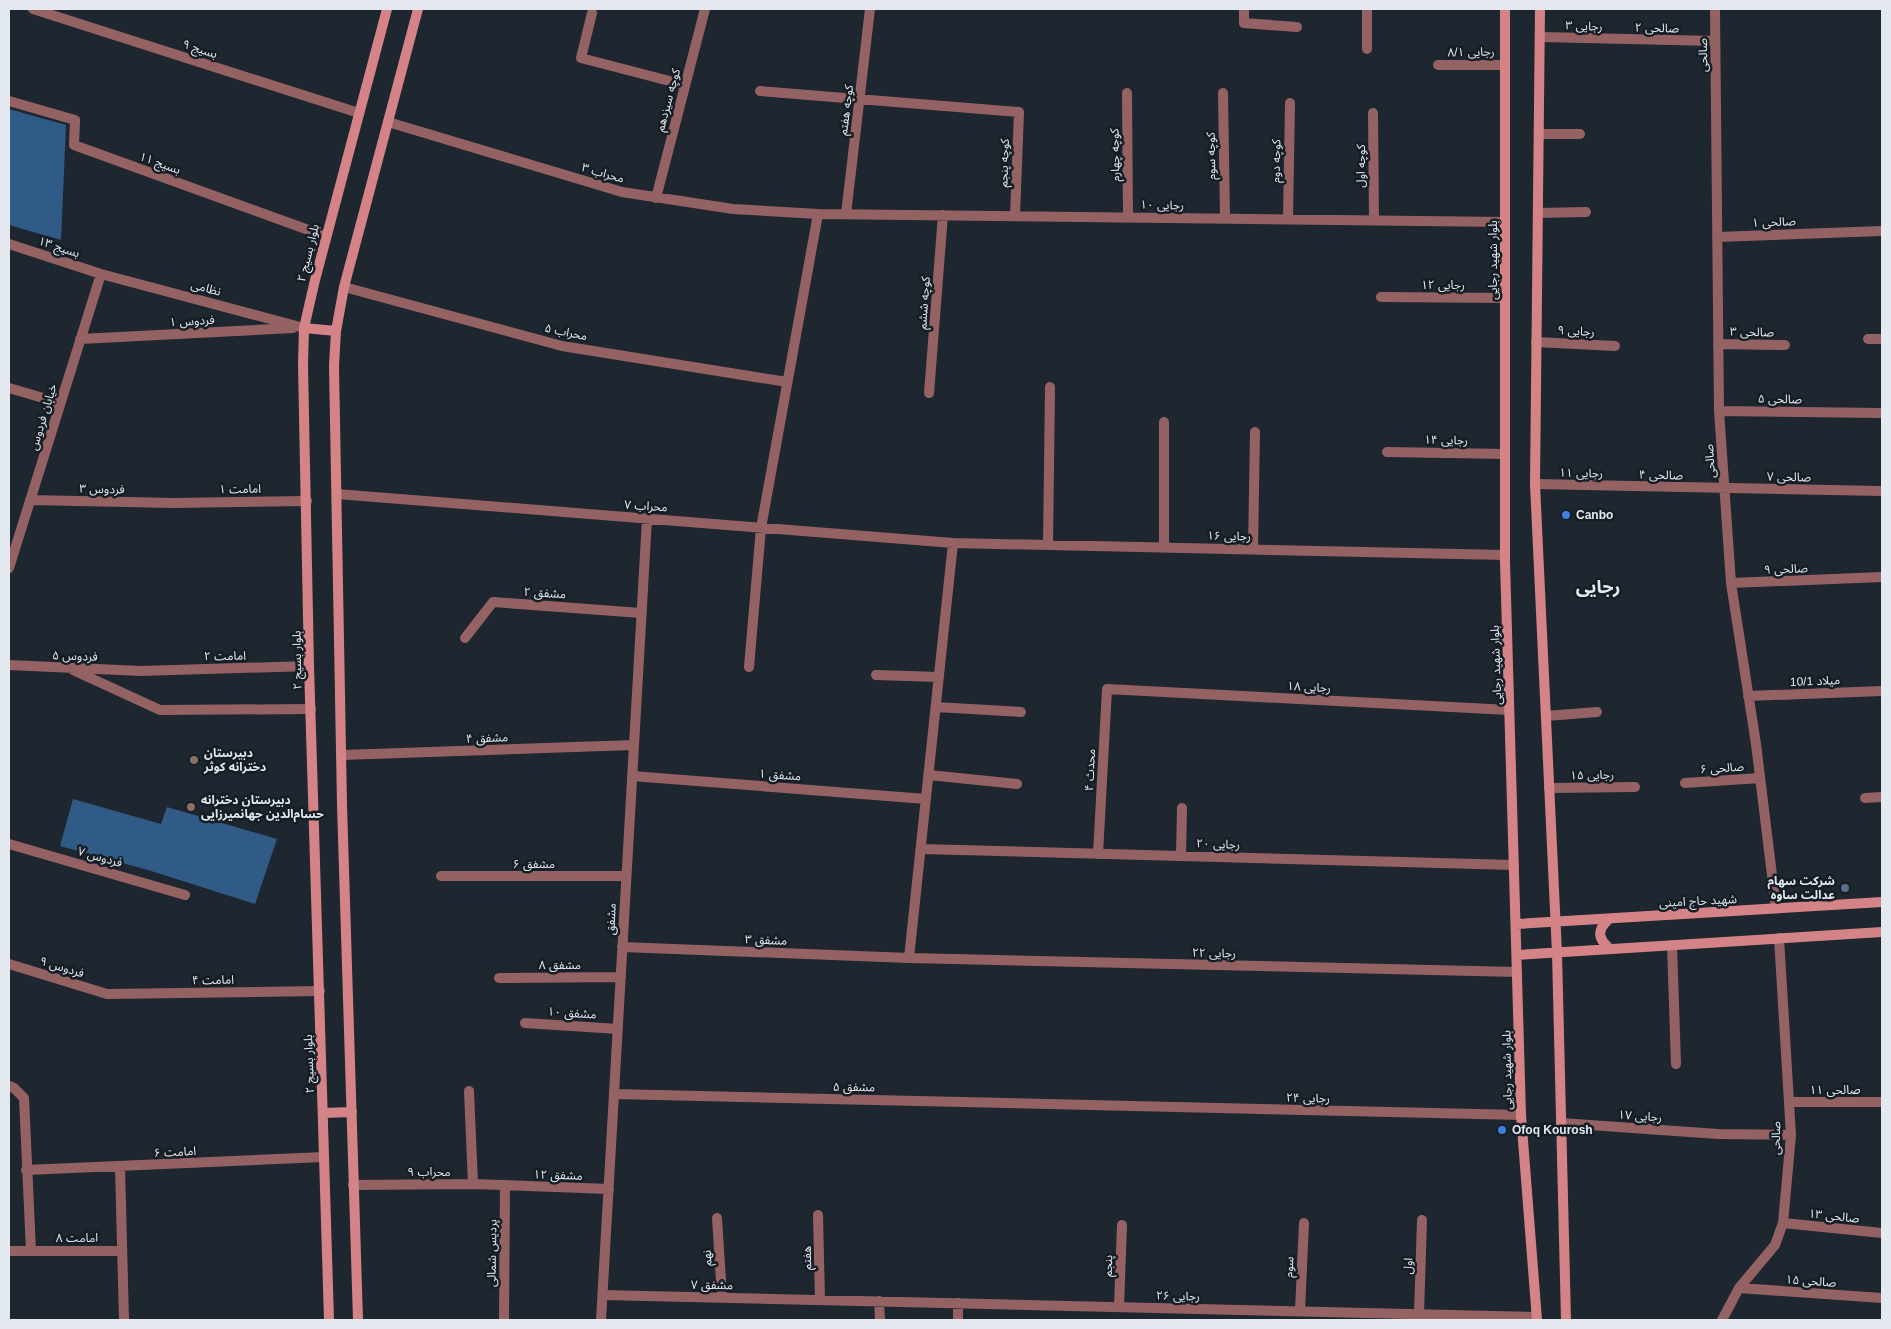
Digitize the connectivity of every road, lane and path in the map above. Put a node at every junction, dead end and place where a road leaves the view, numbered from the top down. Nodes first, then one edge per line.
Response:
1 (33, 9) edge
2 (386, 9) edge
3 (418, 9) edge
4 (705, 9) edge
5 (870, 9) edge
6 (1244, 9) edge
7 (1367, 9) edge
8 (1505, 9) edge
9 (1540, 9) edge
10 (1715, 9) edge
11 (592, 13) dead end
12 (1297, 27) dead end
13 (1540, 37) junction
14 (1628, 40) joint
15 (1715, 41) junction
16 (1367, 49) dead end
17 (1505, 64) junction
18 (1438, 65) dead end
19 (685, 84) junction
20 (760, 91) dead end
21 (1126, 93) dead end
22 (1223, 93) dead end
23 (860, 100) junction
24 (9, 101) edge
25 (1290, 103) dead end
26 (359, 113) junction
27 (1374, 113) dead end
28 (388, 122) junction
29 (1539, 134) junction
30 (1580, 134) dead end
31 (656, 198) junction
32 (1586, 212) dead end
33 (1538, 213) junction
34 (818, 214) junction
35 (846, 214) junction
36 (943, 215) junction
37 (1015, 216) junction
38 (1128, 217) junction
39 (1225, 218) junction
40 (1288, 219) junction
41 (1374, 220) junction
42 (1505, 222) junction
43 (1882, 232) edge
44 (325, 236) junction
45 (1717, 237) junction
46 (9, 244) edge
47 (101, 274) junction
48 (344, 287) junction
49 (1381, 297) dead end
50 (1505, 298) junction
51 (304, 328) junction
52 (336, 331) junction
53 (80, 339) junction
54 (1868, 339) dead end
55 (1882, 339) edge
56 (1536, 342) junction
57 (1718, 344) junction
58 (1785, 345) dead end
59 (1615, 346) dead end
60 (787, 382) junction
61 (1050, 387) dead end
62 (9, 388) edge
63 (929, 393) dead end
64 (60, 403) junction
65 (1719, 411) junction
66 (1882, 413) edge
67 (1164, 422) dead end
68 (1255, 432) dead end
69 (1387, 452) dead end
70 (1505, 454) junction
71 (1535, 484) junction
72 (1627, 487) joint
73 (1724, 488) junction
74 (1882, 491) edge
75 (337, 494) junction
76 (30, 500) junction
77 (307, 501) junction
78 (174, 502) joint
79 (647, 519) junction
80 (761, 528) junction
81 (9, 532) edge
82 (19, 535) junction
83 (953, 543) junction
84 (1048, 545) junction
85 (1164, 547) junction
86 (1253, 549) junction
87 (1505, 555) junction
88 (9, 568) edge
89 (1882, 577) edge
90 (1731, 583) junction
91 (641, 613) junction
92 (465, 638) dead end
93 (9, 665) edge
94 (309, 666) junction
95 (749, 667) dead end
96 (68, 668) junction
97 (140, 671) joint
98 (876, 676) dead end
99 (939, 677) junction
100 (1107, 689) joint
101 (1882, 691) edge
102 (1748, 696) junction
103 (936, 706) junction
104 (311, 709) junction
105 (1509, 710) junction
106 (1021, 712) dead end
107 (1597, 712) dead end
108 (1546, 716) junction
109 (634, 745) junction
110 (342, 755) junction
111 (929, 775) junction
112 (632, 776) junction
113 (1760, 778) junction
114 (1685, 783) dead end
115 (1017, 784) dead end
116 (1635, 787) dead end
117 (1549, 788) junction
118 (1882, 797) edge
119 (1865, 798) dead end
120 (926, 799) junction
121 (1182, 808) dead end
122 (9, 844) edge
123 (921, 849) junction
124 (1098, 854) junction
125 (1181, 856) junction
126 (1514, 865) junction
127 (441, 876) dead end
128 (626, 876) junction
129 (185, 895) dead end
130 (1882, 902) edge
131 (1776, 908) junction
132 (1608, 919) junction
133 (1556, 922) junction
134 (1516, 924) junction
135 (1882, 932) edge
136 (1779, 938) junction
137 (1672, 945) junction
138 (622, 947) junction
139 (1610, 948) junction
140 (1557, 953) junction
141 (1517, 955) junction
142 (909, 958) junction
143 (9, 964) edge
144 (1517, 972) junction
145 (621, 977) junction
146 (499, 978) dead end
147 (320, 991) junction
148 (107, 994) joint
149 (525, 1023) dead end
150 (618, 1029) junction
151 (1676, 1064) dead end
152 (9, 1086) edge
153 (469, 1092) dead end
154 (614, 1094) junction
155 (1789, 1102) junction
156 (1882, 1102) edge
157 (1094, 1105) joint
158 (352, 1112) junction
159 (323, 1113) junction
160 (1521, 1115) junction
161 (1561, 1122) junction
162 (1790, 1134) junction
163 (324, 1157) junction
164 (120, 1167) junction
165 (26, 1170) junction
166 (473, 1184) junction
167 (353, 1185) junction
168 (505, 1185) junction
169 (609, 1189) junction
170 (818, 1215) dead end
171 (717, 1218) dead end
172 (1422, 1220) dead end
173 (1304, 1223) dead end
174 (1783, 1223) junction
175 (1122, 1225) dead end
176 (1882, 1233) edge
177 (31, 1250) junction
178 (9, 1251) edge
179 (122, 1251) junction
180 (1739, 1288) junction
181 (603, 1294) junction
182 (722, 1297) junction
183 (1882, 1298) edge
184 (820, 1300) junction
185 (880, 1301) junction
186 (958, 1303) junction
187 (1119, 1307) junction
188 (1300, 1312) junction
189 (1419, 1314) junction
190 (1536, 1319) edge
191 (124, 1320) edge
192 (329, 1320) edge
193 (358, 1320) edge
194 (504, 1320) edge
195 (601, 1320) edge
196 (880, 1320) edge
197 (958, 1320) edge
198 (1566, 1320) edge
199 (1722, 1320) edge

1 - 26 street, ۹ بسیج
2 - 26 main road, بلوار بسیج ۲
3 - 28 main road
4 - 19 street, کوچه سیزدهم
5 - 23 street, کوچه هفتم
6 - 12 street
7 - 16 street
8 - 17 main road, بلوار شهید رجایی
9 - 13 main road
10 - 15 street, صالحی
11 - 19 street
13 - 14 street, رجایی ۳
13 - 29 main road
14 - 15 street, صالحی ۲
15 - 45 street, صالحی
17 - 18 street, رجایی ۸/۱
17 - 42 main road, بلوار شهید رجایی
19 - 31 street, کوچه سیزدهم
20 - 23 street
21 - 38 street, کوچه چهارم
22 - 39 street, کوچه سوم
23 - 35 street, کوچه هفتم
23 - 37 street, کوچه پنجم
24 - 44 street, ۱۱ بسیج
25 - 40 street, کوچه دوم
26 - 44 main road, بلوار بسیج ۲
27 - 41 street, کوچه اول
28 - 31 street, محراب ۳
28 - 48 main road
29 - 30 street
29 - 33 main road
31 - 34 street, محراب ۳
32 - 33 street
33 - 56 main road
34 - 35 street, رجایی ۱۰
34 - 60 street
35 - 36 street, رجایی ۱۰
36 - 37 street, رجایی ۱۰
36 - 63 street, کوچه ششم
37 - 38 street, رجایی ۱۰
38 - 39 street, رجایی ۱۰
39 - 40 street, رجایی ۱۰
40 - 41 street, رجایی ۱۰
41 - 42 street, رجایی ۱۰
42 - 50 main road, بلوار شهید رجایی
43 - 45 street, صالحی ۱
44 - 51 main road, بلوار بسیج ۲
45 - 57 street, صالحی
46 - 47 street, ۱۳ بسیج
47 - 51 street, نظامی
47 - 53 street, خیابان فردوس
48 - 52 main road
48 - 60 street, محراب ۵
49 - 50 street, رجایی ۱۲
50 - 70 main road, بلوار شهید رجایی
51 - 52 main road
51 - 53 street, فردوس ۱
51 - 77 main road, بلوار بسیج ۲
52 - 75 main road
53 - 64 street, خیابان فردوس
54 - 55 street
56 - 59 street, رجایی ۹
56 - 71 main road
57 - 58 street, صالحی ۳
57 - 65 street, صالحی
60 - 80 street
61 - 84 street
62 - 64 street
64 - 76 street, خیابان فردوس
65 - 66 street, صالحی ۵
65 - 73 street, صالحی
67 - 85 street
68 - 86 street
69 - 70 street, رجایی ۱۴
70 - 87 main road, بلوار شهید رجایی
71 - 72 street, رجایی ۱۱
71 - 108 main road
72 - 73 street, صالحی ۴
73 - 74 street, صالحی ۷
73 - 90 street, صالحی
75 - 79 street, محراب ۷
75 - 110 main road
76 - 78 street, فردوس ۳
76 - 82 street, خیابان فردوس
77 - 78 street, امامت ۱
77 - 94 main road, بلوار بسیج ۲
79 - 80 street, محراب ۷
79 - 91 street, مشفق
80 - 83 street, محراب ۷
80 - 95 street
81 - 82 street
82 - 88 street, خیابان فردوس
83 - 84 street, رجایی ۱۶
83 - 99 street
84 - 85 street, رجایی ۱۶
85 - 86 street, رجایی ۱۶
86 - 87 street, رجایی ۱۶
87 - 105 main road, بلوار شهید رجایی
89 - 90 street, صالحی ۹
90 - 102 street, صالحی
91 - 92 street, مشفق ۲
91 - 109 street, مشفق
93 - 96 street, فردوس ۵
94 - 97 street, امامت ۲
94 - 104 main road, بلوار بسیج ۲
96 - 97 street, فردوس ۵
96 - 104 street
98 - 99 street
99 - 103 street
100 - 105 street, رجایی ۱۸
100 - 124 street, محدث ۴
101 - 102 street, میلاد 10/1
102 - 113 street, صالحی
103 - 106 street
103 - 111 street
104 - 147 main road, بلوار بسیج ۲
105 - 126 main road, بلوار شهید رجایی
107 - 108 street
108 - 117 main road
109 - 110 street, مشفق ۴
109 - 112 street, مشفق
110 - 158 main road
111 - 115 street
111 - 120 street
112 - 120 street, مشفق ۱
112 - 128 street, مشفق
113 - 114 street, صالحی ۶
113 - 131 street, صالحی
116 - 117 street, رجایی ۱۵
117 - 133 main road
118 - 119 street
120 - 123 street
121 - 125 street
122 - 129 street, فردوس ۷
123 - 124 street, رجایی ۲۰
123 - 142 street
124 - 125 street, رجایی ۲۰
125 - 126 street, رجایی ۲۰
126 - 134 main road, بلوار شهید رجایی
127 - 128 street, مشفق ۶
128 - 138 street, مشفق
130 - 131 main road, شهید حاج امینی
131 - 132 main road, شهید حاج امینی
132 - 133 main road, شهید حاج امینی
132 - 139 main road
133 - 134 main road, شهید حاج امینی
133 - 140 main road
134 - 141 main road, بلوار شهید رجایی
135 - 136 main road
136 - 137 main road
136 - 155 street, صالحی
137 - 139 main road
137 - 151 street
138 - 142 street, مشفق ۳
138 - 145 street, مشفق
139 - 140 main road
140 - 141 main road
140 - 161 main road
141 - 144 main road, بلوار شهید رجایی
142 - 144 street, رجایی ۲۲
143 - 148 street, فردوس ۹
144 - 160 main road, بلوار شهید رجایی
145 - 146 street, مشفق ۸
145 - 150 street, مشفق
147 - 148 street, امامت ۴
147 - 159 main road, بلوار بسیج ۲
149 - 150 street, مشفق ۱۰
150 - 154 street, مشفق
152 - 165 street
153 - 166 street
154 - 157 street, مشفق ۵
154 - 169 street, مشفق
155 - 156 street, صالحی ۱۱
155 - 162 street, صالحی
157 - 160 street, رجایی ۲۴
158 - 159 main road
158 - 167 main road
159 - 163 main road, بلوار بسیج ۲
160 - 190 main road, بلوار شهید رجایی
161 - 162 street, رجایی ۱۷
161 - 198 main road
162 - 174 street, صالحی
163 - 164 street, امامت ۶
163 - 192 main road, بلوار بسیج ۲
164 - 165 street, امامت ۶
164 - 179 street
165 - 177 street
166 - 167 street, محراب ۹
166 - 168 street, محراب ۹
167 - 193 main road
168 - 169 street, مشفق ۱۲
168 - 194 street, پردیس شمالی
169 - 181 street, مشفق
170 - 184 street, هفتم
171 - 182 street, نهم
172 - 189 street, اول
173 - 188 street, سوم
174 - 176 street, صالحی ۱۳
174 - 180 street, صالحی
175 - 187 street, پنجم
177 - 178 street, امامت ۸
177 - 179 street, امامت ۸
179 - 191 street
180 - 183 street, صالحی ۱۵
180 - 199 street, صالحی
181 - 182 street, مشفق ۷
181 - 195 street, مشفق
182 - 184 street, مشفق ۷
184 - 185 street, رجایی ۲۶
185 - 186 street, رجایی ۲۶
185 - 196 street
186 - 187 street, رجایی ۲۶
186 - 197 street
187 - 188 street, رجایی ۲۶
188 - 189 street, رجایی ۲۶
189 - 190 street, رجایی ۲۶

